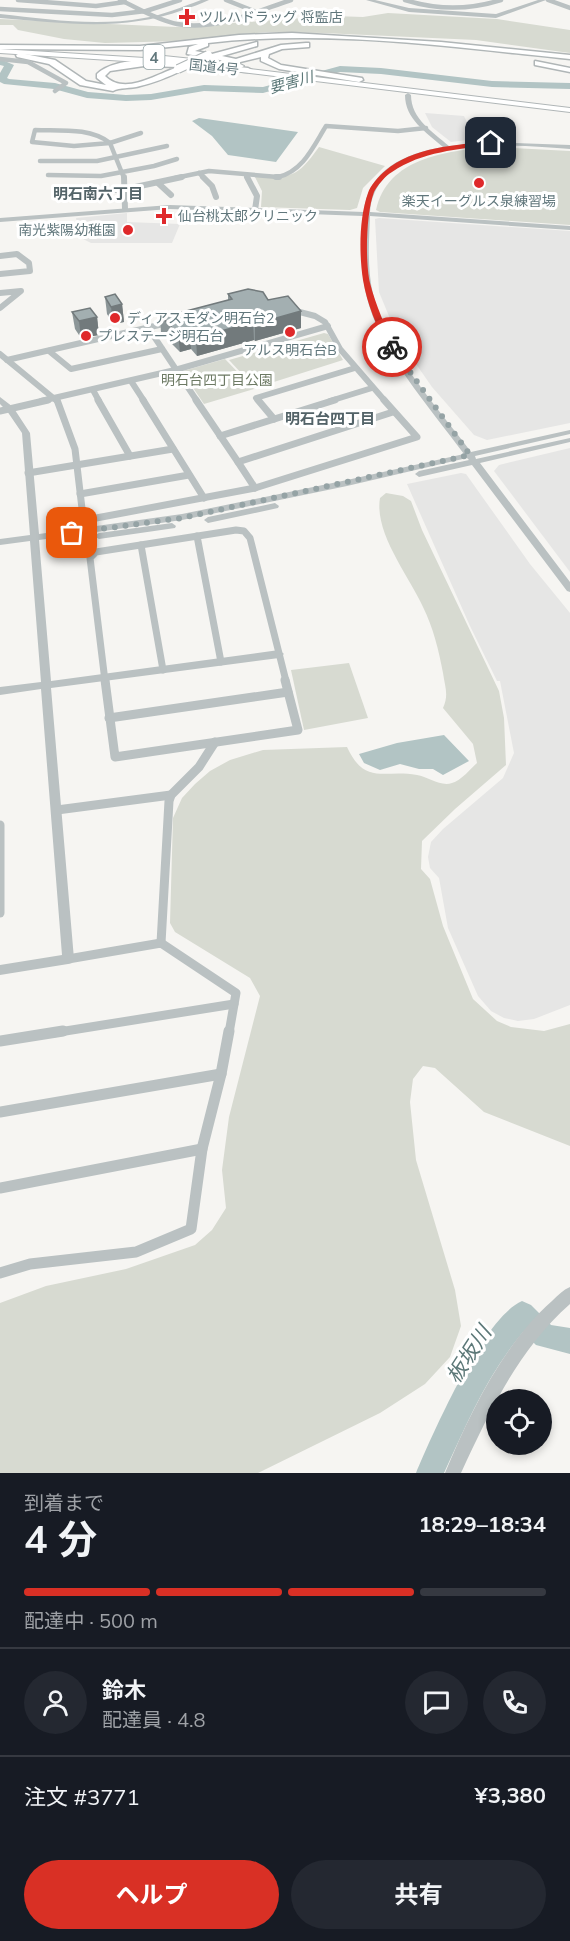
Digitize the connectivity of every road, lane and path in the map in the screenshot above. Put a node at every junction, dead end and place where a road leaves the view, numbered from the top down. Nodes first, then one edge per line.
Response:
1 (18, 0) edge
2 (156, 0) edge
3 (180, 0) edge
4 (206, 0) edge
5 (226, 0) edge
6 (291, 0) edge
7 (369, 0) edge
8 (405, 0) edge
9 (440, 0) edge
10 (476, 0) edge
11 (501, 0) edge
12 (543, 0) edge
13 (548, 0) edge
14 (54, 1) edge
15 (123, 1) edge
16 (166, 4) junction
17 (489, 4) junction
18 (446, 7) junction
19 (570, 8) edge
20 (0, 9) edge
21 (146, 11) junction
22 (45, 12) junction
23 (256, 12) junction
24 (0, 16) edge
25 (158, 16) junction
26 (39, 19) junction
27 (328, 37) junction
28 (217, 40) junction
29 (399, 44) junction
30 (0, 50) edge
31 (266, 53) junction
32 (211, 55) junction
33 (494, 55) junction
34 (0, 59) edge
35 (570, 61) edge
36 (181, 69) junction
37 (248, 70) junction
38 (570, 70) edge
39 (314, 76) junction
40 (359, 80) joint
41 (392, 88) junction
42 (58, 89) dead end
43 (426, 92) junction
44 (408, 95) junction
45 (570, 108) edge
46 (426, 128) junction
47 (141, 133) dead end
48 (109, 142) junction
49 (167, 146) dead end
50 (570, 147) edge
51 (448, 148) junction
52 (116, 156) junction
53 (177, 159) dead end
54 (40, 161) dead end
55 (123, 171) junction
56 (199, 173) junction
57 (48, 175) dead end
58 (246, 175) junction
59 (158, 183) junction
60 (126, 189) junction
61 (60, 194) dead end
62 (171, 195) dead end
63 (216, 197) dead end
64 (125, 209) junction
65 (255, 210) junction
66 (367, 214) junction
67 (0, 220) edge
68 (570, 228) edge
69 (0, 256) edge
70 (0, 274) edge
71 (0, 293) edge
72 (281, 308) edge
73 (0, 309) edge
74 (182, 319) edge
75 (328, 326) junction
76 (149, 329) junction
77 (162, 349) junction
78 (49, 351) junction
79 (0, 354) edge
80 (8, 360) junction
81 (355, 368) junction
82 (175, 370) junction
83 (130, 381) junction
84 (372, 388) junction
85 (93, 390) junction
86 (56, 398) junction
87 (0, 399) edge
88 (5, 410) edge
89 (393, 412) junction
90 (274, 419) junction
91 (570, 432) edge
92 (220, 435) junction
93 (570, 440) edge
94 (173, 449) junction
95 (130, 456) junction
96 (472, 459) junction
97 (238, 462) junction
98 (77, 466) junction
99 (28, 473) junction
100 (189, 474) junction
101 (255, 488) junction
102 (80, 494) junction
103 (204, 498) junction
104 (197, 536) junction
105 (35, 541) junction
106 (0, 542) edge
107 (141, 545) junction
108 (0, 549) edge
109 (570, 589) edge
110 (279, 654) junction
111 (221, 662) junction
112 (163, 670) junction
113 (105, 678) junction
114 (48, 686) junction
115 (0, 691) edge
116 (288, 692) junction
117 (109, 718) junction
118 (215, 742) junction
119 (171, 795) junction
120 (57, 810) junction
121 (0, 825) edge
122 (0, 864) edge
123 (0, 912) edge
124 (161, 943) junction
125 (68, 959) junction
126 (0, 970) edge
127 (234, 1004) junction
128 (0, 1041) edge
129 (221, 1074) junction
130 (0, 1112) edge
131 (202, 1149) junction
132 (0, 1188) edge
133 (0, 1274) edge
134 (570, 1294) edge
135 (453, 1473) edge

1 - 14 street
2 - 16 street
3 - 16 street
4 - 25 street
5 - 23 street
6 - 23 street
7 - 12 street
8 - 18 street
9 - 18 street
10 - 17 street
11 - 17 street
13 - 19 street
14 - 15 street
14 - 22 street
15 - 21 street
16 - 21 street
17 - 18 street
20 - 22 street
21 - 22 street
21 - 25 street
22 - 26 street
23 - 25 street
24 - 26 street
25 - 26 street
27 - 28 highway
27 - 32 highway
27 - 35 highway
28 - 30 highway
28 - 31 highway
29 - 31 highway
29 - 32 highway
29 - 33 highway
30 - 36 highway
30 - 37 highway, 国道4号 / 4
30 - 39 highway, 国道4号 / 4
31 - 39 highway
32 - 36 highway, bridge
33 - 35 highway
33 - 38 highway
34 - 42 street
36 - 37 highway
37 - 39 highway, 国道4号 / 4
39 - 40 highway
39 - 41 highway, 国道4号 / 4
40 - 45 highway, 国道4号 / 4
41 - 43 highway, 国道4号 / 4
41 - 44 highway
43 - 44 highway
43 - 45 highway, 国道4号 / 4
44 - 46 street
46 - 51 street
46 - 58 street
47 - 48 street
48 - 48 street
48 - 52 street
49 - 52 street
50 - 51 street
51 - 66 street
52 - 54 street
52 - 55 street
53 - 55 street
55 - 57 street
55 - 60 street
56 - 58 street
56 - 59 street
56 - 63 street
58 - 65 street
59 - 60 street
59 - 62 street
60 - 61 street
60 - 64 street
64 - 65 street
64 - 67 street
65 - 66 street
66 - 68 street
66 - 96 street
69 - 70 street
71 - 73 street
72 - 75 street
74 - 76 street
75 - 81 street
75 - 82 street
76 - 77 street
76 - 78 street
77 - 78 street
77 - 82 street
78 - 80 street
79 - 80 street
80 - 86 street
81 - 84 street
81 - 90 street
82 - 83 street
82 - 92 street
83 - 85 street
83 - 94 street
84 - 89 street
84 - 90 street
85 - 86 street
85 - 95 street
86 - 88 street
86 - 98 street
87 - 88 street
88 - 99 street
89 - 97 street
89 - 101 street
90 - 92 street
91 - 96 street
92 - 97 street
93 - 96 street
94 - 95 street
94 - 100 street
95 - 98 street
96 - 105 street
96 - 109 street
97 - 101 street
98 - 99 street
98 - 102 street
99 - 105 street
100 - 102 street
100 - 103 street
101 - 103 street
102 - 103 street
104 - 107 street
104 - 110 street
104 - 111 street
105 - 106 street
105 - 108 street
105 - 114 street
107 - 112 street
107 - 113 street
110 - 111 street
110 - 116 street
111 - 112 street
112 - 113 street
113 - 114 street
113 - 117 street
114 - 115 street
114 - 120 street
116 - 117 street
116 - 118 street
117 - 118 street
118 - 119 street
119 - 120 street
119 - 124 street
120 - 125 street
121 - 122 street
122 - 123 street
124 - 125 street
124 - 127 street
125 - 126 street
127 - 128 street
127 - 129 street
129 - 130 street
129 - 131 street
131 - 132 street
131 - 133 street
134 - 135 street

